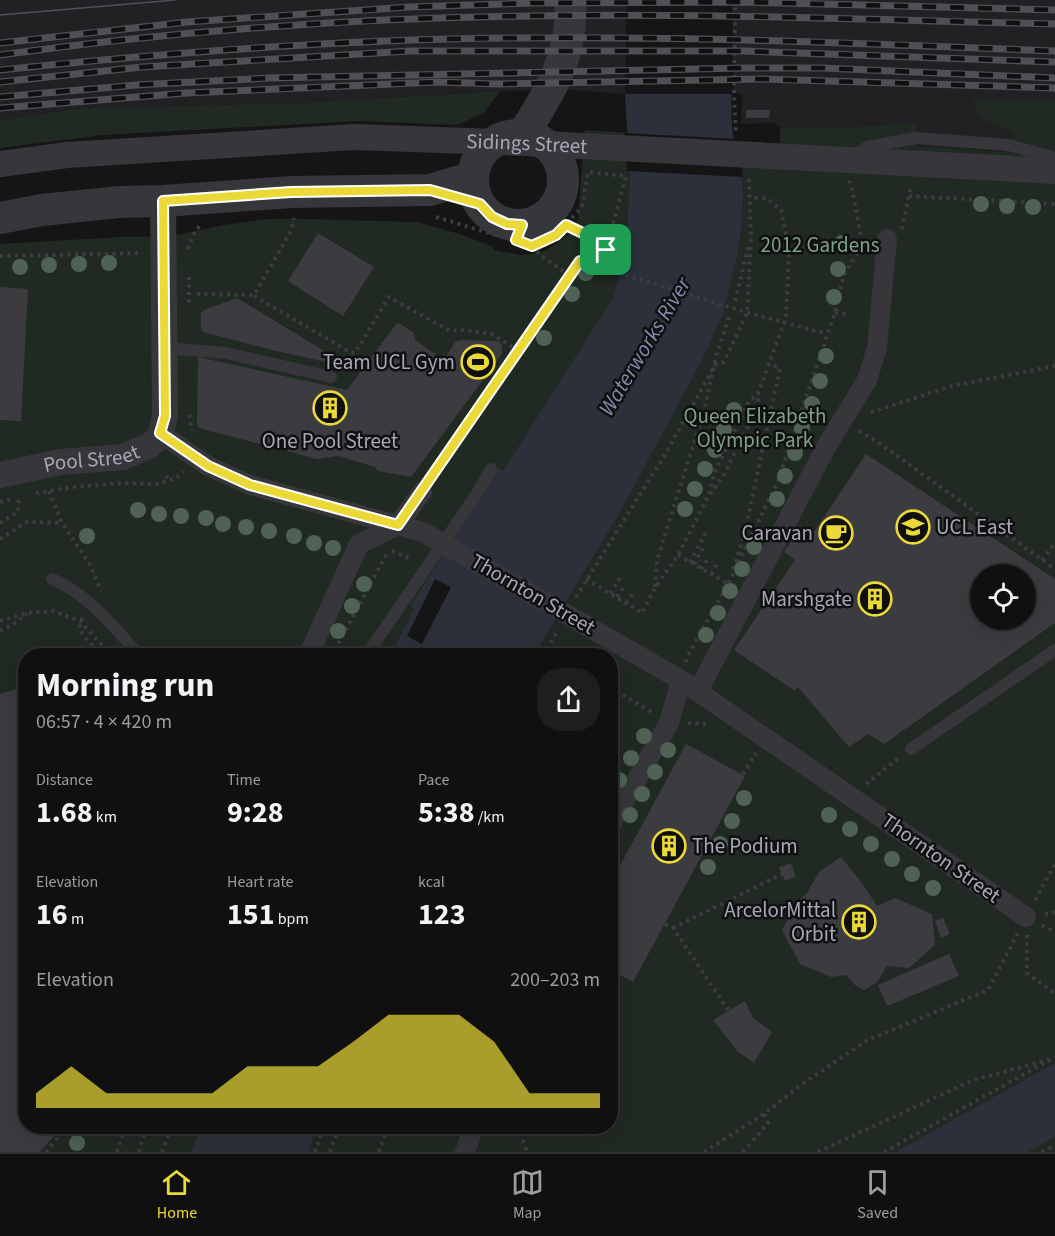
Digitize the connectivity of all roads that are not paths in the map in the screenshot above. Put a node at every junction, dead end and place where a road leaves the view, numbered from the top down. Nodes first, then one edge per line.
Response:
1 (571, 0) edge
2 (536, 140) junction
3 (1055, 158) edge
4 (844, 160) junction
5 (0, 164) edge
6 (1055, 171) edge
7 (477, 190) junction
8 (163, 201) junction
9 (0, 218) edge
10 (887, 239) dead end
11 (164, 348) junction
12 (331, 377) dead end
13 (160, 433) junction
14 (491, 469) dead end
15 (0, 475) edge
16 (422, 492) road end
17 (398, 525) junction
18 (52, 579) dead end
19 (133, 648) edge
20 (312, 648) edge
21 (371, 648) edge
22 (1055, 650) edge
23 (674, 676) junction
24 (698, 691) junction
25 (911, 749) road end
26 (618, 812) edge
27 (1026, 917) road end
28 (471, 1134) edge
29 (465, 1152) edge

1 - 2 street
2 - 7 street
2 - 7 street
3 - 4 lane
4 - 5 street, Sidings Street
4 - 6 street, Sidings Street
7 - 8 street
8 - 9 street
8 - 11 street, Pool Street
10 - 24 street
11 - 12 lane
11 - 13 street, Pool Street
13 - 15 street, Pool Street
13 - 17 street, Thornton Street
14 - 21 lane
16 - 17 street
17 - 20 street
17 - 23 street, Thornton Street
18 - 19 lane
22 - 25 lane
23 - 24 street, Thornton Street
23 - 26 street
24 - 27 street, Thornton Street
28 - 29 street

